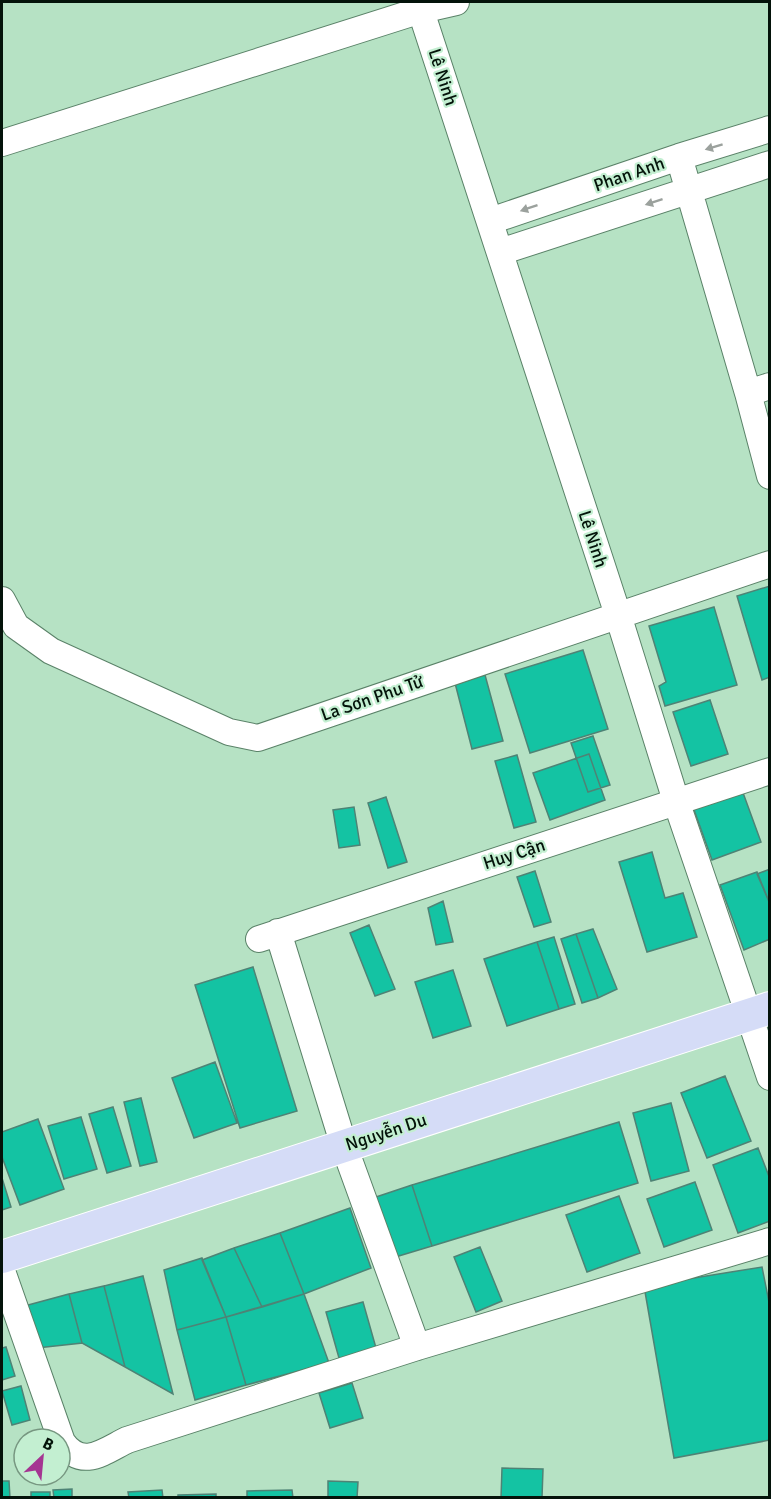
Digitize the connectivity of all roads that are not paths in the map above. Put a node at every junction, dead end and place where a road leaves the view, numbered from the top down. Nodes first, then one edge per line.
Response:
1 (456, 2) edge
2 (420, 6) edge
3 (770, 129) edge
4 (2, 143) edge
5 (679, 157) junction
6 (770, 164) edge
7 (689, 190) junction
8 (490, 221) junction
9 (500, 252) junction
10 (759, 389) edge
11 (770, 476) edge
12 (770, 564) edge
13 (3, 608) edge
14 (618, 615) junction
15 (770, 771) edge
16 (676, 801) junction
17 (758, 1011) edge
18 (770, 1077) edge
19 (344, 1146) junction
20 (770, 1240) edge
21 (2, 1257) edge
22 (2, 1271) edge
23 (417, 1347) junction

1 - 2 street
2 - 4 street
2 - 8 street, Lê Ninh
3 -> 5 street, Phan Anh
5 - 7 street
5 -> 8 street, Phan Anh
6 - 7 street, Phan Anh
7 -> 9 street, Phan Anh
7 - 10 street
8 - 9 street, Lê Ninh
9 - 14 street, Lê Ninh
10 - 11 street
12 - 14 street, La Sơn Phu Tử
13 - 14 street, La Sơn Phu Tử
14 - 16 street, Lê Ninh
15 - 16 street, Huy Cận
16 - 17 street, Lê Ninh
16 - 19 street, Huy Cận
17 - 18 street, Lê Ninh
17 - 19 main road, Nguyễn Du
19 - 21 main road, Nguyễn Du
19 - 23 street
20 - 23 street
22 - 23 street

